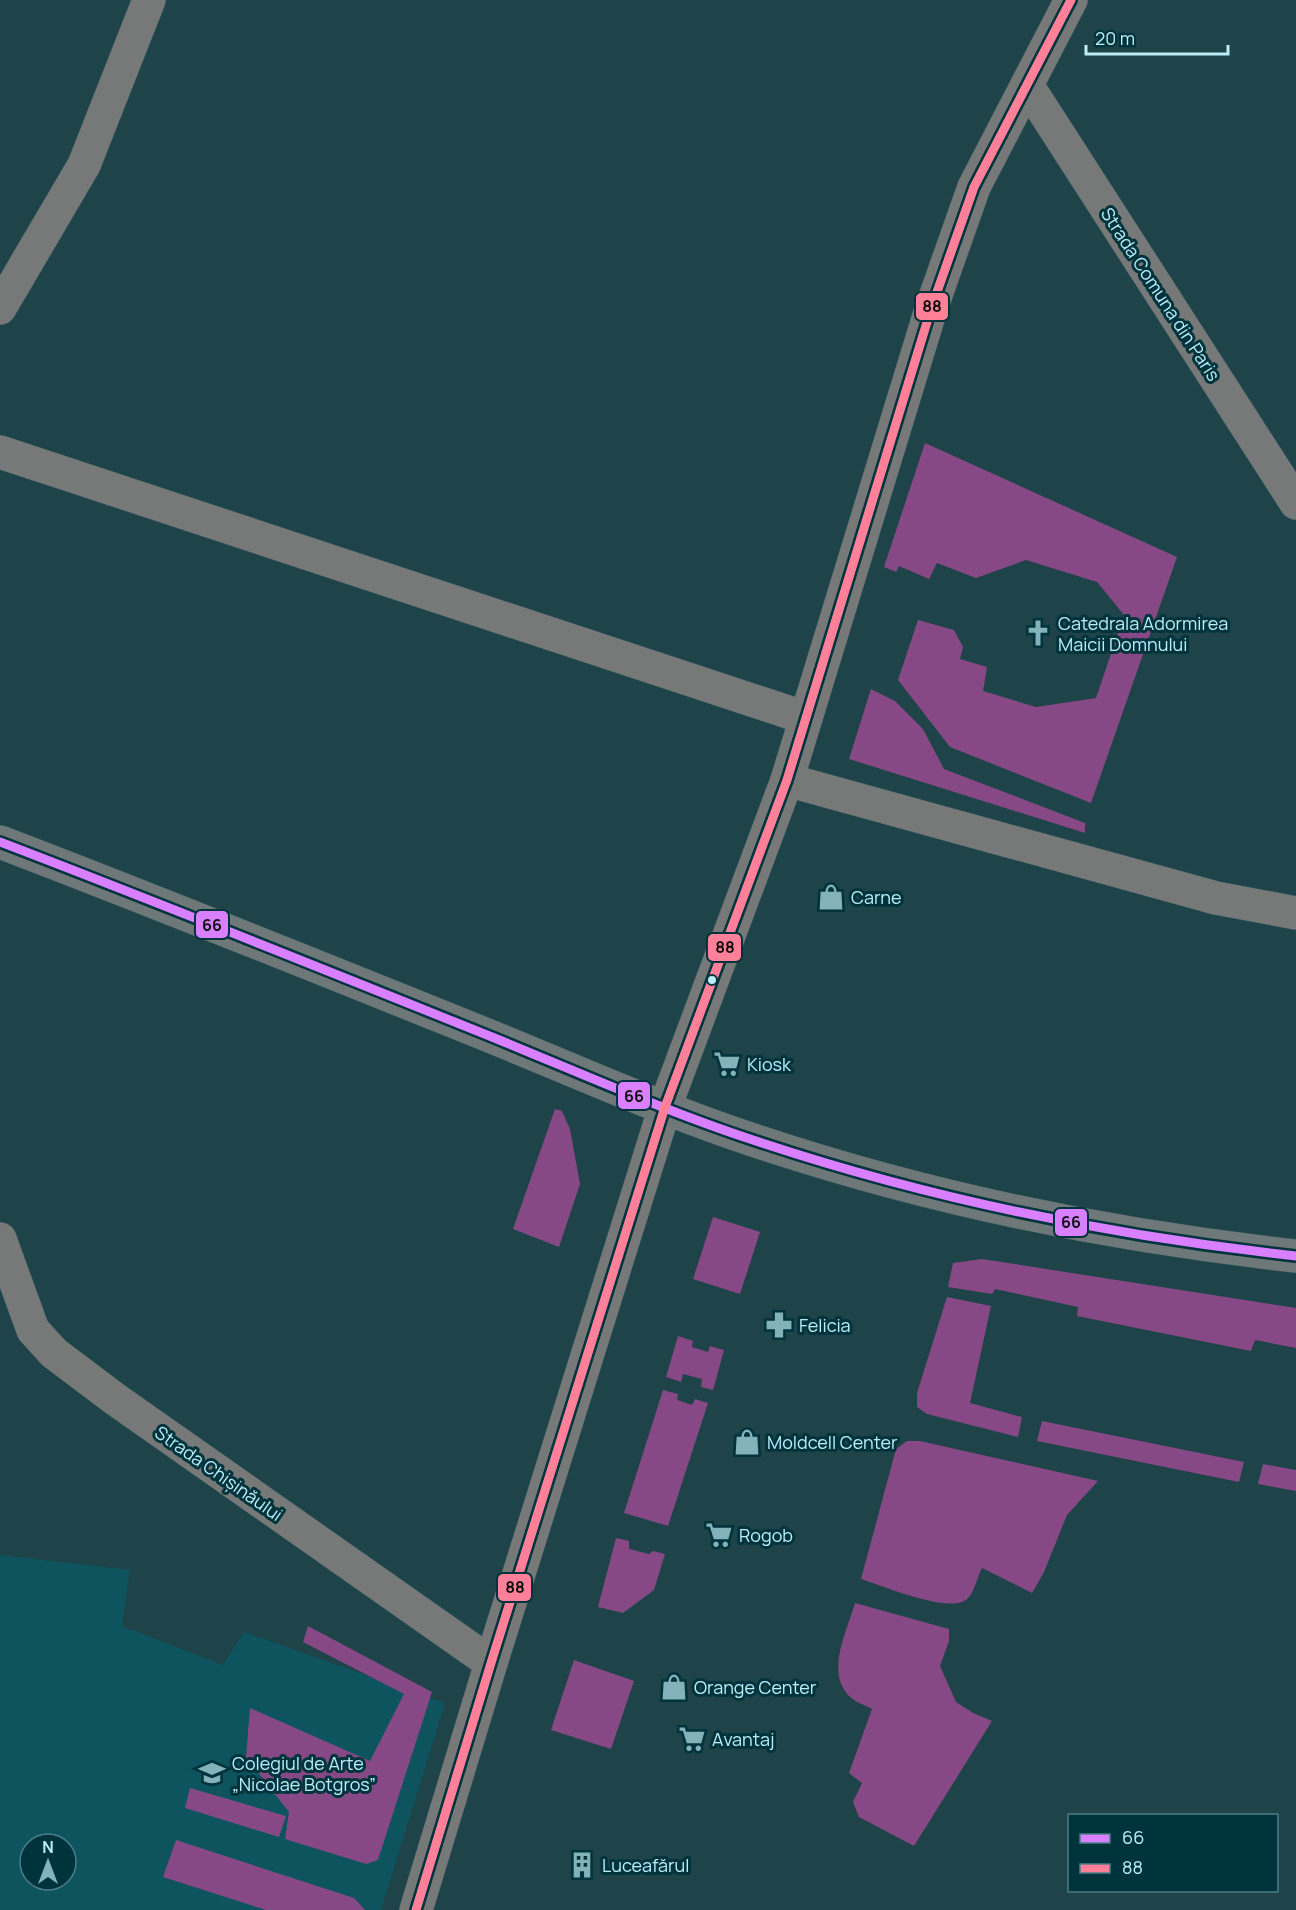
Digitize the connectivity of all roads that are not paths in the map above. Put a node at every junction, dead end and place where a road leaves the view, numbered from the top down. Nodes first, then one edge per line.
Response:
1 (149, 0) edge
2 (1071, 0) edge
3 (1027, 85) junction
4 (0, 308) edge
5 (0, 452) edge
6 (1296, 503) edge
7 (806, 718) junction
8 (787, 780) junction
9 (0, 842) edge
10 (1296, 913) edge
11 (665, 1107) junction
12 (0, 1239) edge
13 (1296, 1256) edge
14 (491, 1663) junction
15 (416, 1910) edge

1 - 4 street
2 - 3 street
3 - 6 street, Strada Comuna din Paris
3 - 7 street
5 - 7 street
7 - 8 street
8 - 10 street
8 - 11 street
9 - 11 main road
11 - 13 main road
11 - 14 street
12 - 14 street, Strada Chișinăului
14 - 15 street

